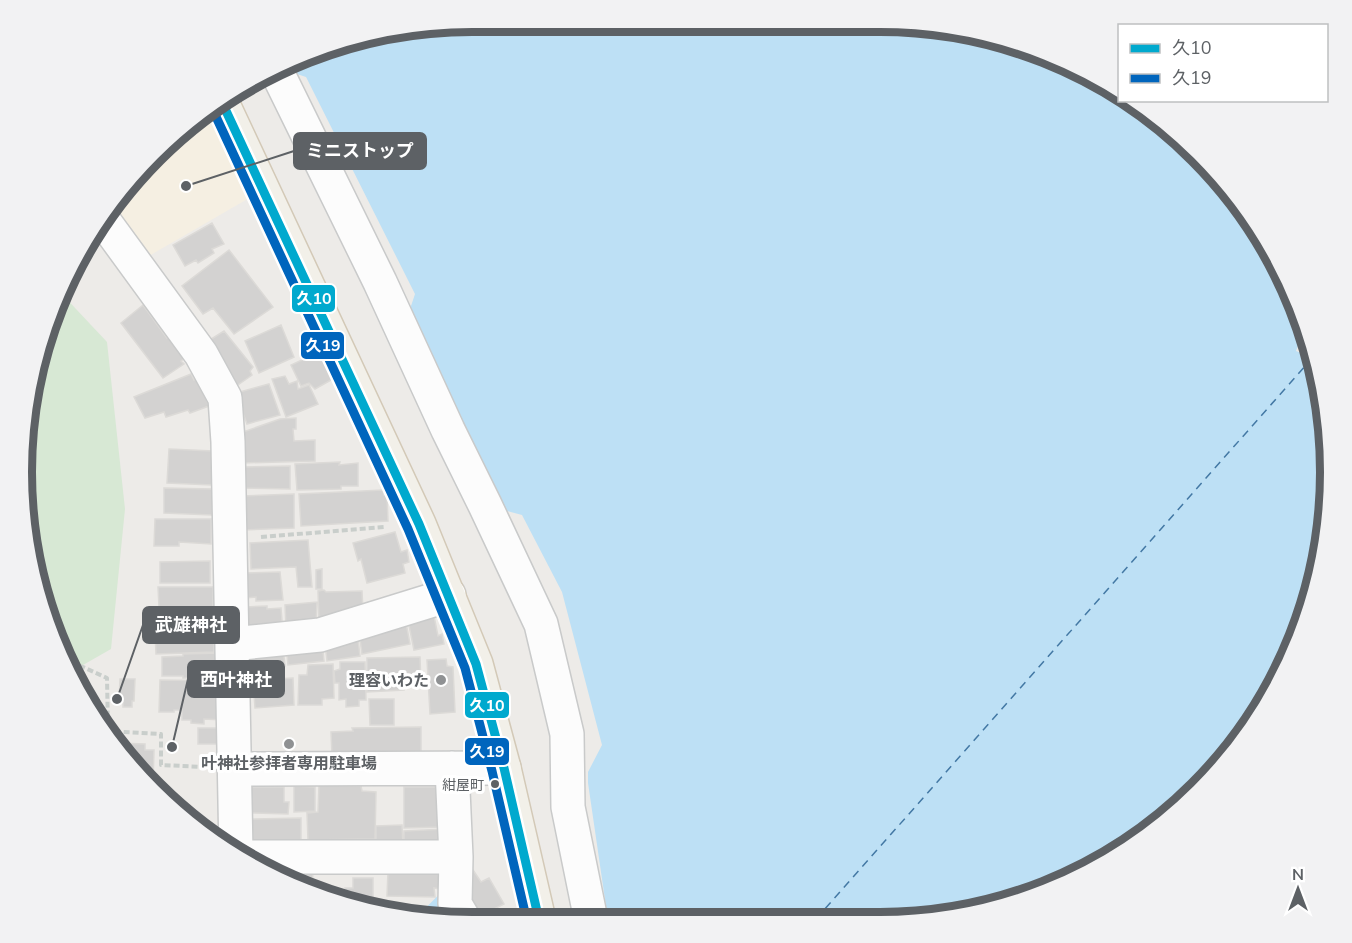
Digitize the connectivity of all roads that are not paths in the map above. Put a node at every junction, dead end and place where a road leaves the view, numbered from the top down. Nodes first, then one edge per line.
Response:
1 (279, 76) edge
2 (225, 108) edge
3 (107, 225) edge
4 (449, 595) junction
5 (232, 644) junction
6 (452, 768) junction
7 (504, 768) junction
8 (234, 769) junction
9 (236, 843) edge
10 (259, 857) edge
11 (456, 857) junction
12 (459, 912) edge
13 (537, 912) edge
14 (589, 912) edge

1 - 14 street
2 - 4 main road
3 - 5 street
4 - 5 street
4 - 7 main road
5 - 8 street
6 - 7 street
6 - 8 street
6 - 11 street
7 - 13 main road
8 - 9 street
10 - 11 street
11 - 12 street

